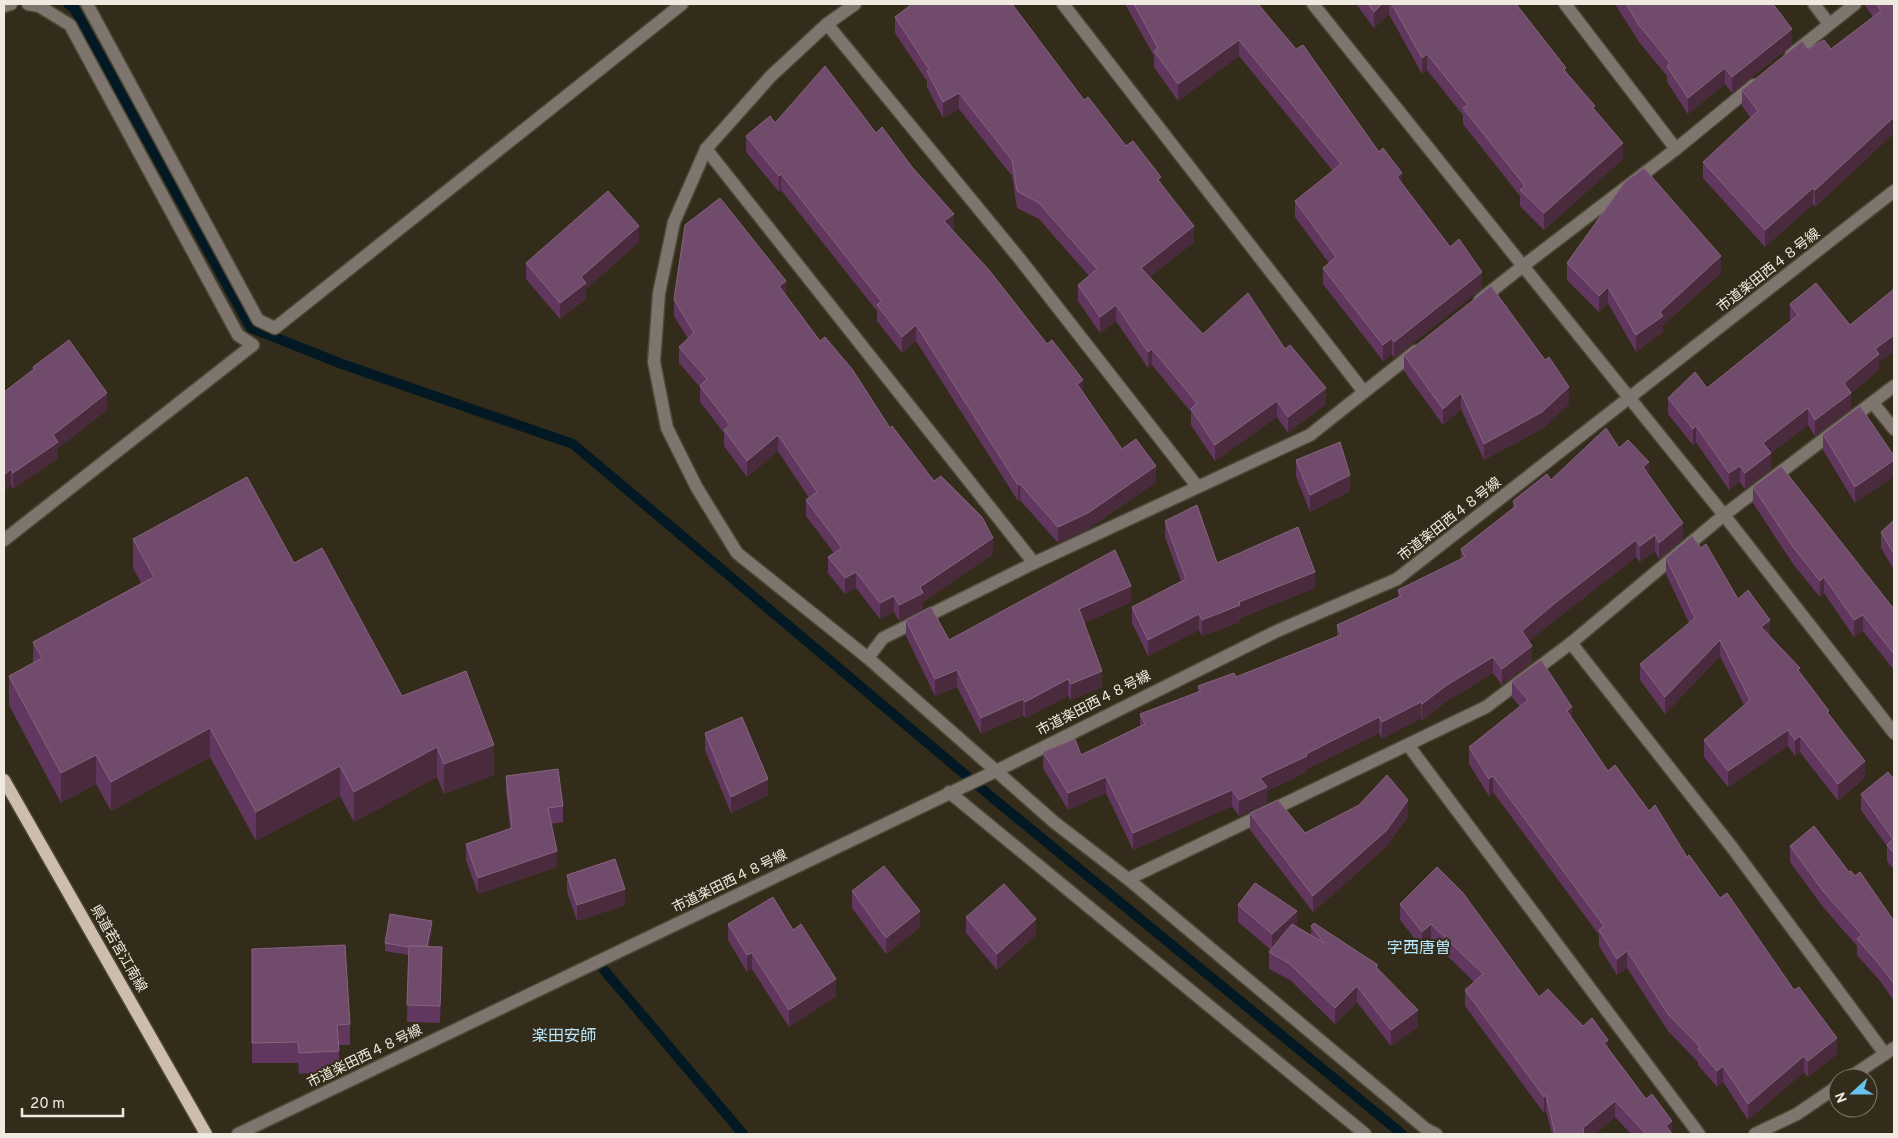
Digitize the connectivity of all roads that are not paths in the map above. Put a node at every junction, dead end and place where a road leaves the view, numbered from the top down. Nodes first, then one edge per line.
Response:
1 (11, 4) edge
2 (28, 4) edge
3 (88, 4) edge
4 (682, 4) edge
5 (855, 4) edge
6 (1063, 4) edge
7 (1313, 4) edge
8 (1565, 4) edge
9 (1814, 4) edge
10 (1856, 4) edge
11 (4, 6) edge
12 (827, 24) junction
13 (1829, 24) junction
14 (1783, 61) edge
15 (1760, 80) edge
16 (706, 149) junction
17 (1676, 149) junction
18 (1894, 191) edge
19 (1523, 266) junction
20 (1472, 307) edge
21 (1428, 341) edge
22 (1894, 386) edge
23 (1364, 392) junction
24 (1630, 399) junction
25 (1873, 403) junction
26 (1894, 429) edge
27 (1197, 486) junction
28 (1724, 515) junction
29 (4, 540) edge
30 (1034, 563) junction
31 (1571, 643) junction
32 (868, 658) junction
33 (1894, 733) edge
34 (1408, 745) junction
35 (996, 771) junction
36 (4, 780) edge
37 (948, 792) junction
38 (1128, 879) junction
39 (1890, 1051) edge
40 (1865, 1068) edge
41 (1828, 1093) edge
42 (206, 1134) edge
43 (238, 1134) edge
44 (1364, 1134) edge
45 (1436, 1134) edge
46 (1699, 1134) edge
47 (1755, 1134) edge

1 - 11 street
2 - 29 street
3 - 4 street
5 - 12 street
6 - 23 street
7 - 19 street
8 - 17 street
9 - 13 street
10 - 13 street
12 - 16 street
12 - 27 street
13 - 14 street
15 - 17 street
16 - 30 street
16 - 32 street
17 - 19 street
18 - 24 street, 市道楽田西４８号線
19 - 20 street
19 - 24 street
21 - 23 street
22 - 25 street
23 - 27 street
24 - 28 street
24 - 35 street, 市道楽田西４８号線
25 - 26 street
25 - 28 street
27 - 30 street
28 - 31 street
28 - 33 street
30 - 32 street
31 - 34 street
31 - 39 street
32 - 35 street
34 - 38 street
34 - 46 street
35 - 37 street, 市道楽田西４８号線
35 - 38 street
36 - 42 main road, 県道若宮江南線
37 - 43 street, 市道楽田西４８号線
37 - 44 street
38 - 45 street
39 - 40 street
41 - 47 street

